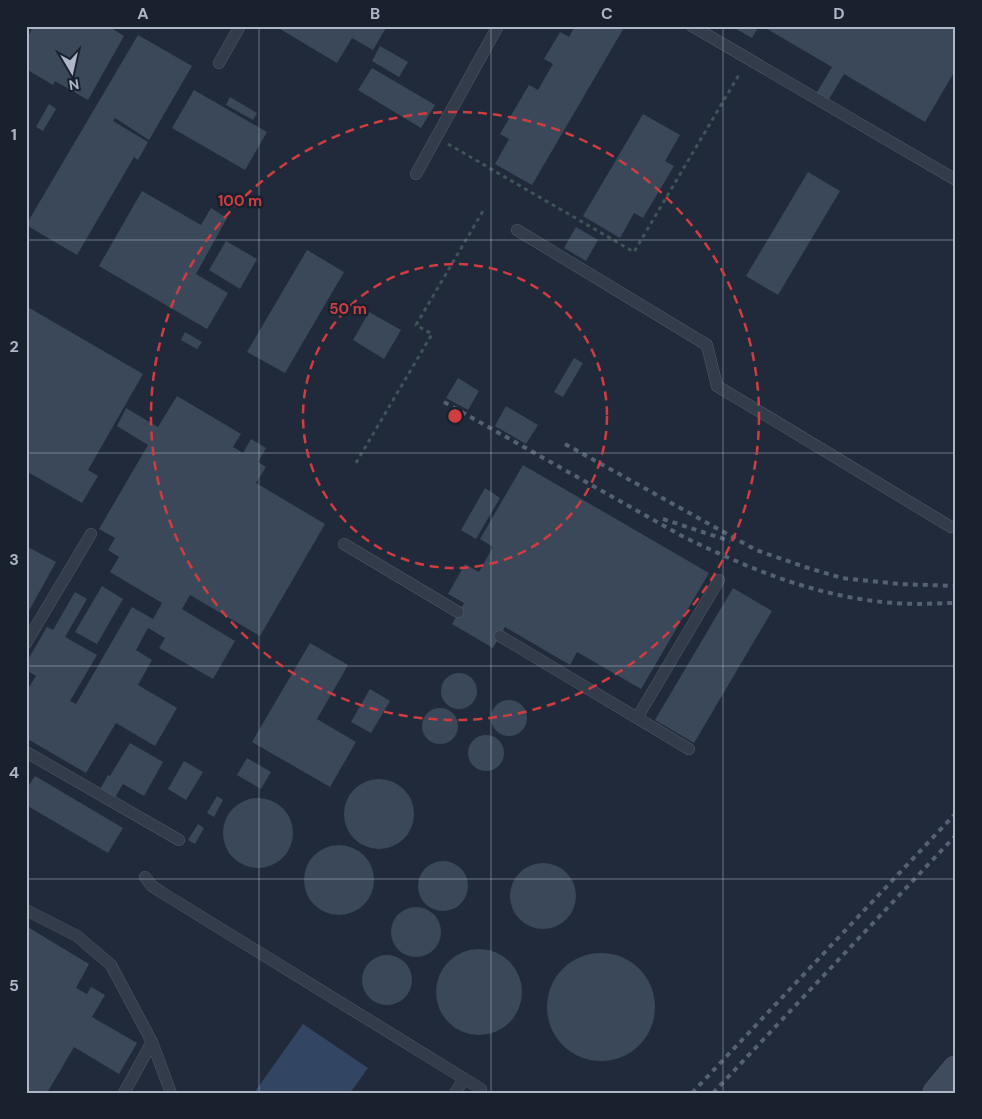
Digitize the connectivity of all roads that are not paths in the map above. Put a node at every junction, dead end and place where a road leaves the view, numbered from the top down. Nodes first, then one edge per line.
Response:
1 (240, 26) edge
2 (498, 26) edge
3 (692, 26) edge
4 (218, 63) dead end
5 (416, 174) dead end
6 (956, 180) edge
7 (517, 230) dead end
8 (951, 527) dead end
9 (91, 534) dead end
10 (344, 544) dead end
11 (719, 580) dead end
12 (458, 612) dead end
13 (500, 636) dead end
14 (26, 643) edge
15 (637, 718) junction
16 (689, 749) dead end
17 (26, 752) edge
18 (179, 840) dead end
19 (145, 877) dead end
20 (26, 910) edge
21 (152, 1042) junction
22 (956, 1070) edge
23 (464, 1079) junction
24 (481, 1089) dead end
25 (124, 1093) edge
26 (171, 1093) edge
27 (455, 1093) edge
28 (937, 1093) edge

1 - 4 lane
2 - 5 lane
3 - 6 lane
7 - 8 lane
9 - 14 lane
10 - 12 lane
11 - 15 lane
13 - 15 lane
15 - 16 lane
17 - 18 lane
19 - 23 lane
20 - 21 lane
21 - 25 lane
21 - 26 lane
22 - 28 main road
23 - 24 lane
23 - 27 lane

